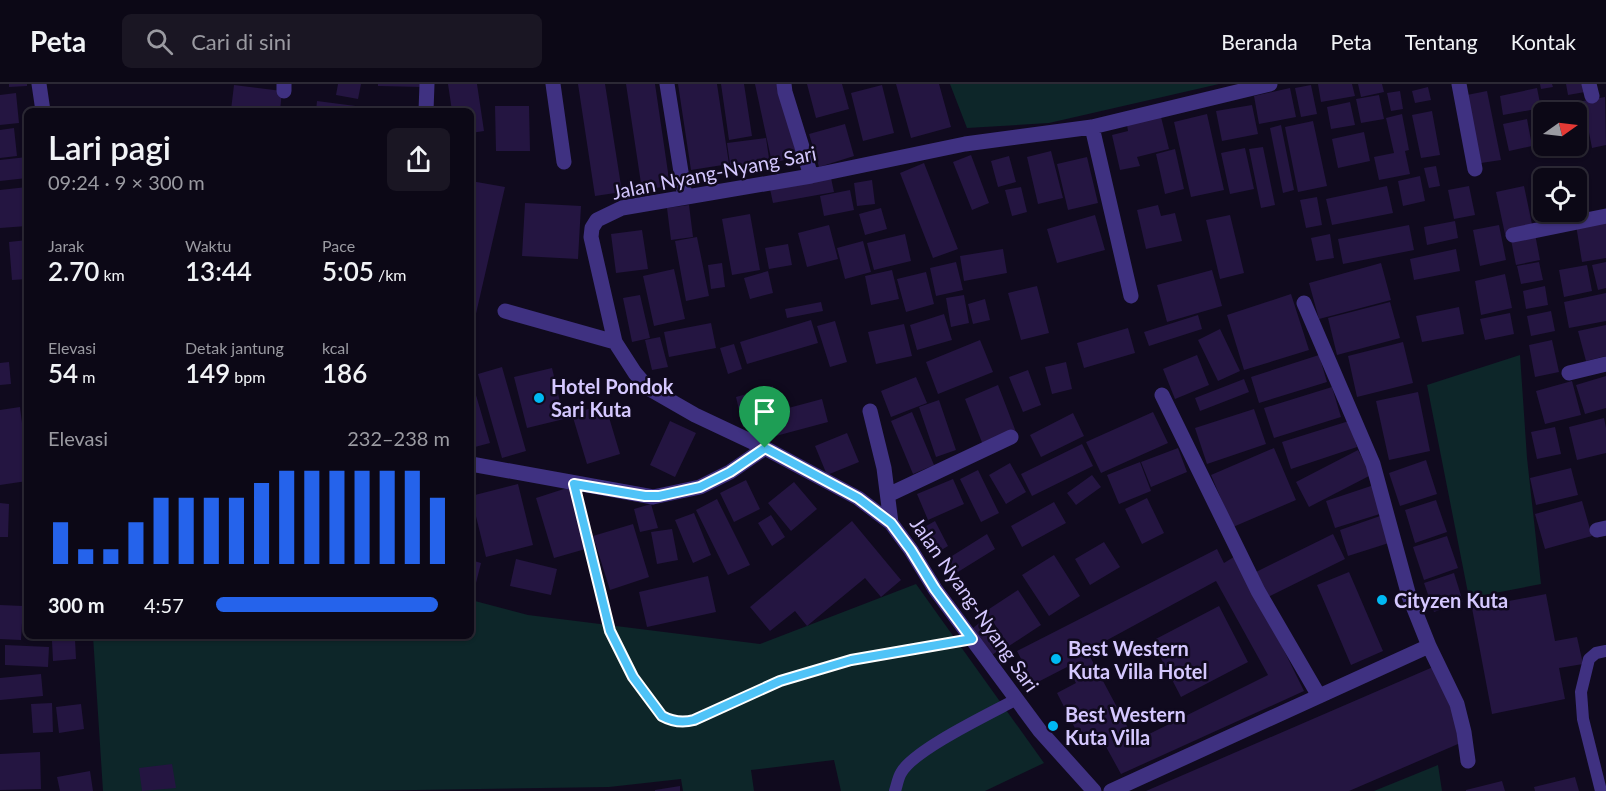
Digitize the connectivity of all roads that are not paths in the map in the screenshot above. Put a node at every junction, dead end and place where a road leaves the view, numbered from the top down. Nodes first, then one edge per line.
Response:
1 (39, 84) edge
2 (427, 84) edge
3 (553, 84) edge
4 (667, 84) edge
5 (784, 84) edge
6 (1270, 84) edge
7 (1459, 84) edge
8 (42, 108) edge
9 (426, 108) edge
10 (1092, 127) junction
11 (564, 162) dead end
12 (1475, 169) dead end
13 (811, 176) junction
14 (685, 197) junction
15 (1606, 216) edge
16 (1513, 236) dead end
17 (1131, 296) dead end
18 (1304, 303) dead end
19 (505, 311) dead end
20 (615, 342) junction
21 (1606, 364) edge
22 (1569, 374) dead end
23 (1162, 395) dead end
24 (870, 411) dead end
25 (1011, 437) dead end
26 (765, 448) junction
27 (474, 465) edge
28 (888, 495) junction
29 (891, 523) junction
30 (1429, 646) junction
31 (1606, 651) edge
32 (1319, 696) junction
33 (1017, 699) junction
34 (1468, 761) dead end
35 (895, 791) edge
36 (1094, 791) edge
37 (1111, 791) edge
38 (1601, 791) edge

1 - 8 street
2 - 9 street
3 - 11 street
4 - 14 street
5 - 13 street
6 - 10 street, Jalan Nyang-Nyang Sari
7 - 12 street
10 - 13 street, Jalan Nyang-Nyang Sari
10 - 17 street
13 - 14 street, Jalan Nyang-Nyang Sari
14 - 20 street, Jalan Nyang-Nyang Sari
15 - 16 street
18 - 30 street
19 - 20 street
20 - 26 street, Jalan Nyang-Nyang Sari
21 - 22 street
23 - 32 street
24 - 28 street
25 - 28 street
26 - 27 street
26 - 29 street, Jalan Nyang-Nyang Sari
28 - 29 street
29 - 33 street, Jalan Nyang-Nyang Sari
30 - 32 street
30 - 34 street
31 - 38 lane
32 - 37 street
33 - 35 lane
33 - 36 street, Jalan Nyang-Nyang Sari

